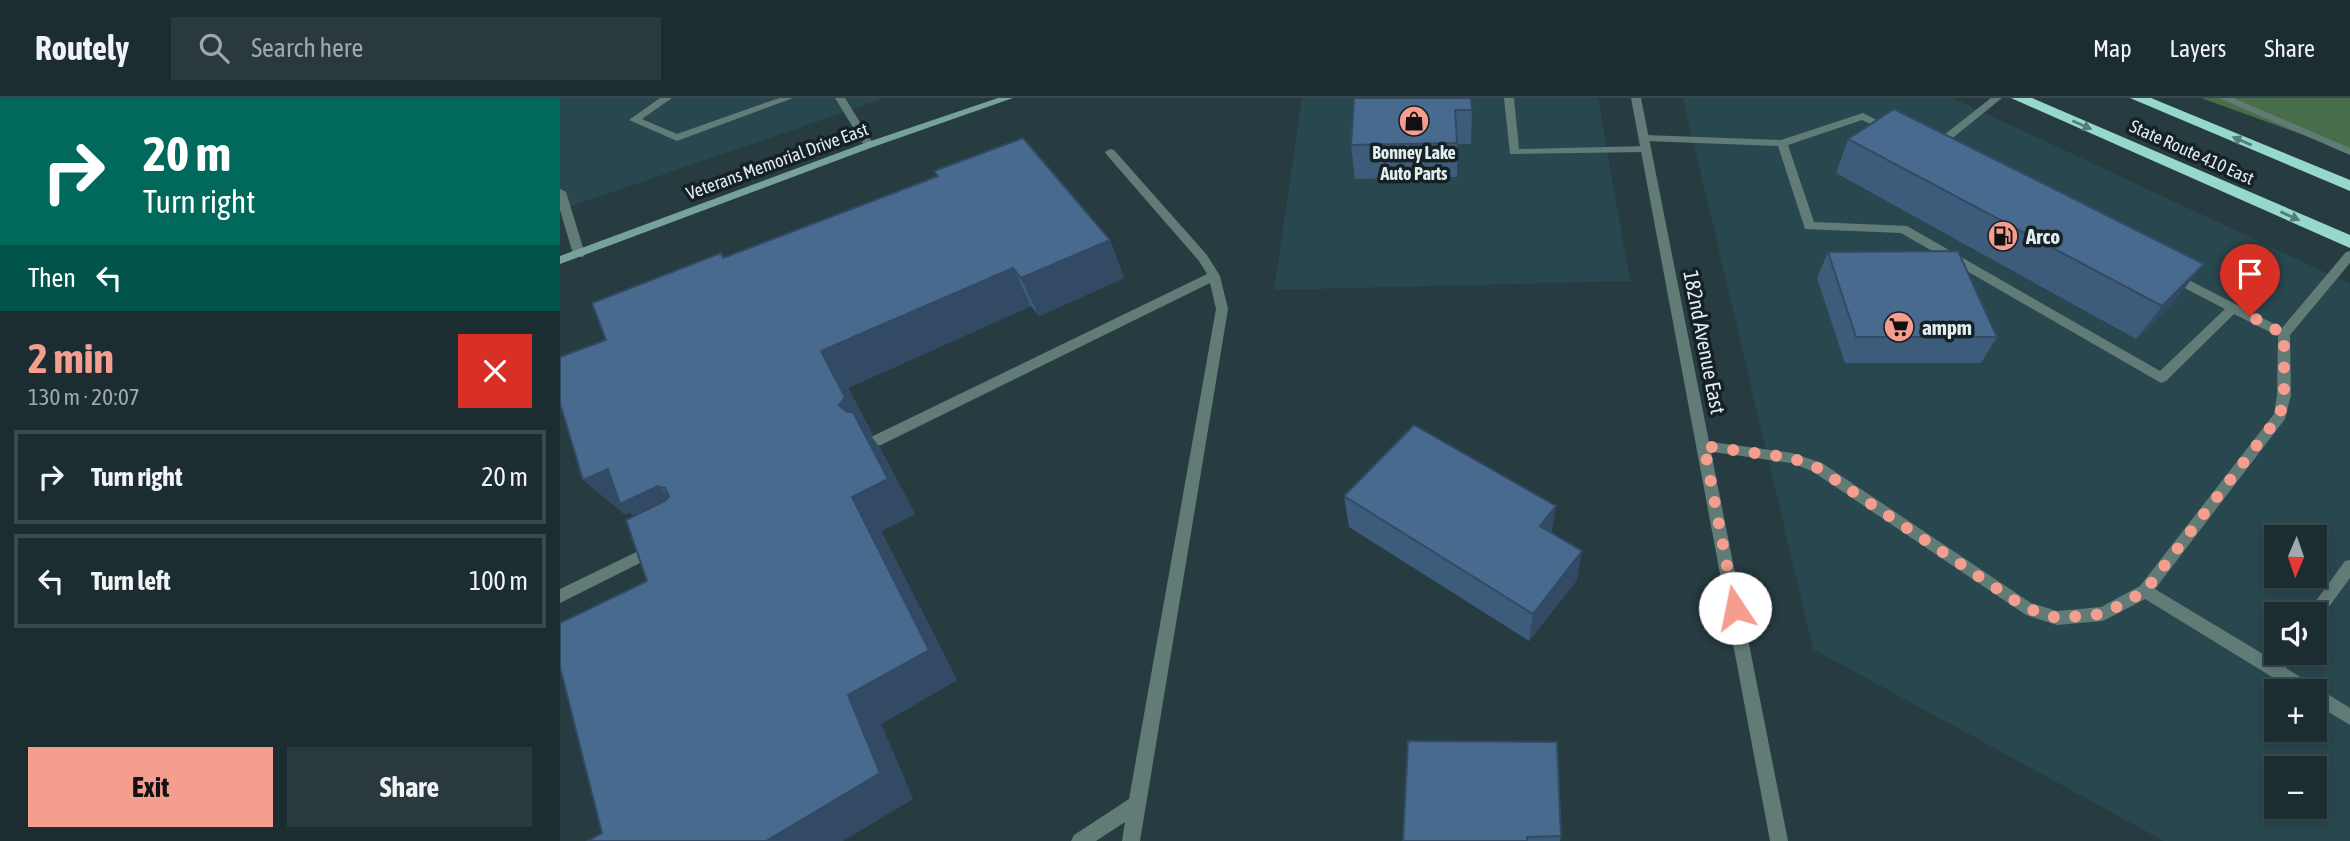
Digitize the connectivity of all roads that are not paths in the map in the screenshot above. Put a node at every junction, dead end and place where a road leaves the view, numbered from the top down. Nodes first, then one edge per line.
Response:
1 (667, 98) edge
2 (788, 98) edge
3 (840, 98) edge
4 (1008, 98) edge
5 (1509, 98) edge
6 (1636, 98) edge
7 (1997, 98) edge
8 (2019, 98) edge
9 (2138, 98) edge
10 (2224, 98) edge
11 (1897, 133) edge
12 (1646, 143) junction
13 (1782, 143) junction
14 (869, 145) junction
15 (1110, 152) dead end
16 (2350, 152) edge
17 (1943, 157) edge
18 (2350, 186) edge
19 (560, 192) edge
20 (2350, 242) edge
21 (579, 254) junction
22 (2350, 255) edge
23 (560, 260) edge
24 (2161, 270) edge
25 (1214, 276) junction
26 (2233, 308) junction
27 (2284, 334) junction
28 (876, 441) dead end
29 (1704, 446) junction
30 (672, 541) edge
31 (2350, 566) edge
32 (2145, 591) junction
33 (560, 596) edge
34 (2324, 602) edge
35 (2279, 665) edge
36 (2275, 670) junction
37 (2290, 679) edge
38 (2327, 703) edge
39 (2350, 717) edge
40 (1137, 804) junction
41 (1080, 841) edge
42 (1131, 841) edge
43 (1779, 841) edge

1 - 2 street
3 - 14 street
4 - 14 street, Veterans Memorial Drive East
5 - 12 street
6 - 12 street, 182nd Avenue East
7 - 17 street
8 -> 20 highway, State Route 410 East
18 -> 9 highway, State Route 410 East
10 - 16 street
11 - 13 street
12 - 13 street
12 - 29 street, 182nd Avenue East
13 - 26 street
14 - 21 street, Veterans Memorial Drive East
15 - 25 street
19 - 21 street
21 - 23 street, Veterans Memorial Drive East
22 - 27 street
24 - 26 street
25 - 28 street
25 - 40 street
26 - 27 street
27 - 32 street
29 - 32 street
29 - 43 street, 182nd Avenue East
30 - 33 street
31 - 34 street
32 - 36 street
35 - 36 street
36 - 37 street
38 - 39 street
40 - 41 street
40 - 42 street

